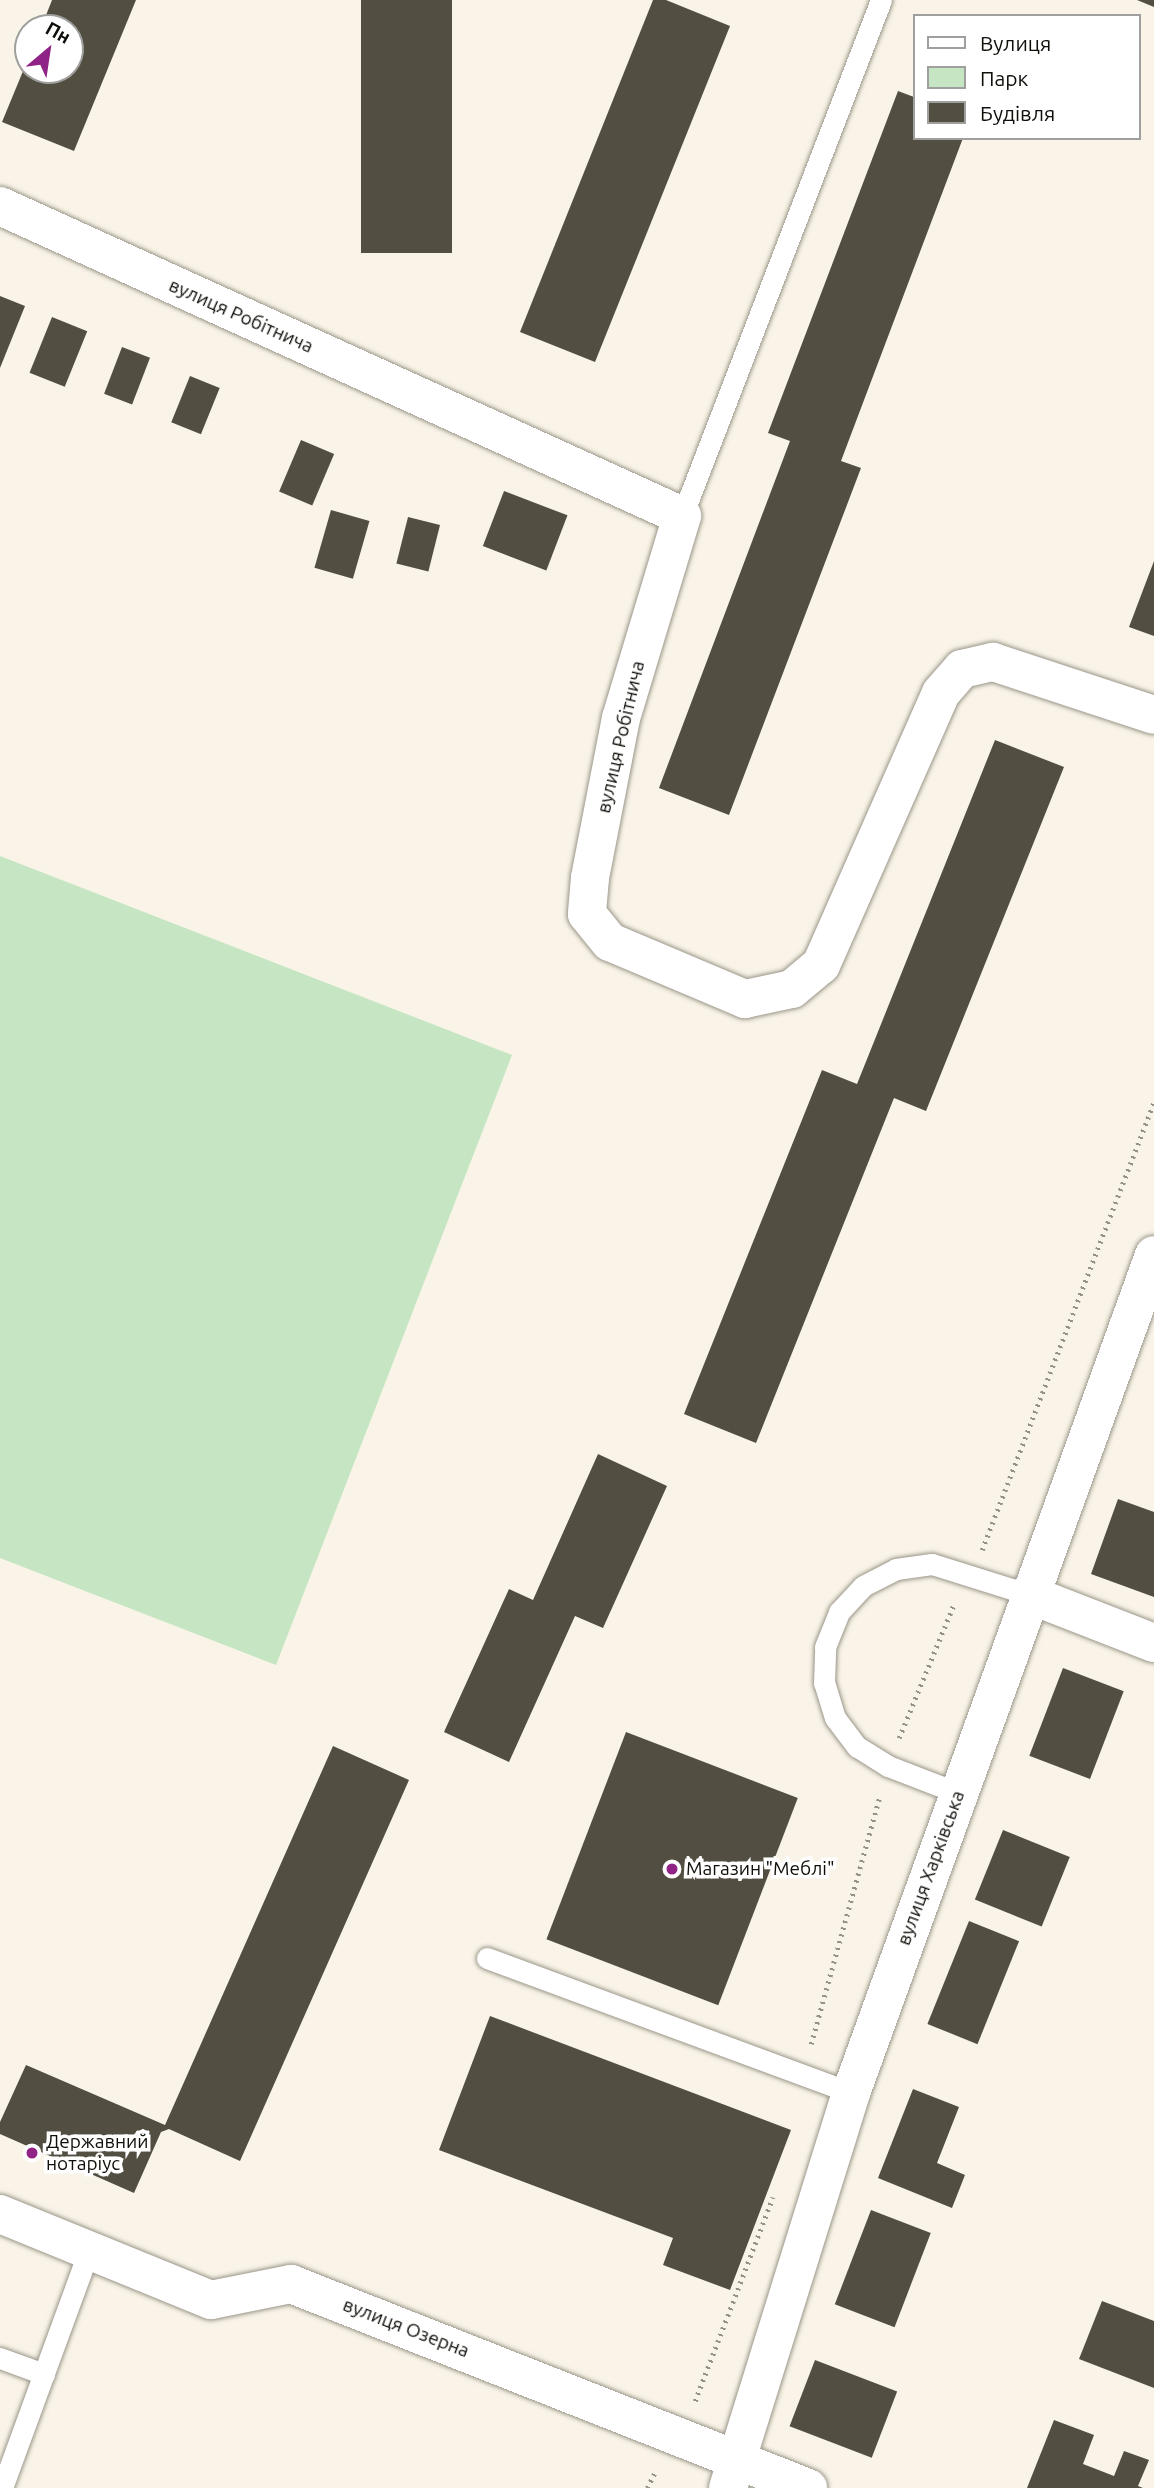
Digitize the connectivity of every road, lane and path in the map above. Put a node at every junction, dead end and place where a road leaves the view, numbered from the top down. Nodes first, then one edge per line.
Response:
1 (881, 0) edge
2 (0, 206) edge
3 (682, 516) junction
4 (1154, 715) edge
5 (1154, 1101) edge
6 (1154, 1255) edge
7 (968, 1572) junction
8 (1028, 1594) junction
9 (1154, 1643) edge
10 (888, 1766) junction
11 (958, 1793) junction
12 (487, 1958) dead end
13 (806, 2077) junction
14 (851, 2093) junction
15 (778, 2184) dead end
16 (0, 2214) edge
17 (89, 2250) junction
18 (0, 2358) edge
19 (44, 2374) junction
20 (676, 2433) junction
21 (734, 2474) edge
22 (2, 2488) edge
23 (647, 2488) edge
24 (808, 2488) edge

1 - 3 lane
2 - 3 street, вулиця Робітнича
3 - 4 street, вулиця Робітнича
5 - 7 path
6 - 8 street, вулиця Харківська
7 - 8 lane
7 - 10 path
7 - 10 lane
8 - 9 street
8 - 11 street, вулиця Харківська
10 - 11 lane
10 - 13 path
11 - 14 street, вулиця Харківська
12 - 13 lane
13 - 14 lane
14 - 21 street, вулиця Харківська
15 - 20 path
16 - 17 street, вулиця Озерна
17 - 19 lane
17 - 20 street, вулиця Озерна
18 - 19 lane
19 - 22 lane
20 - 21 street, вулиця Озерна
20 - 23 path
21 - 24 street, вулиця Озерна

